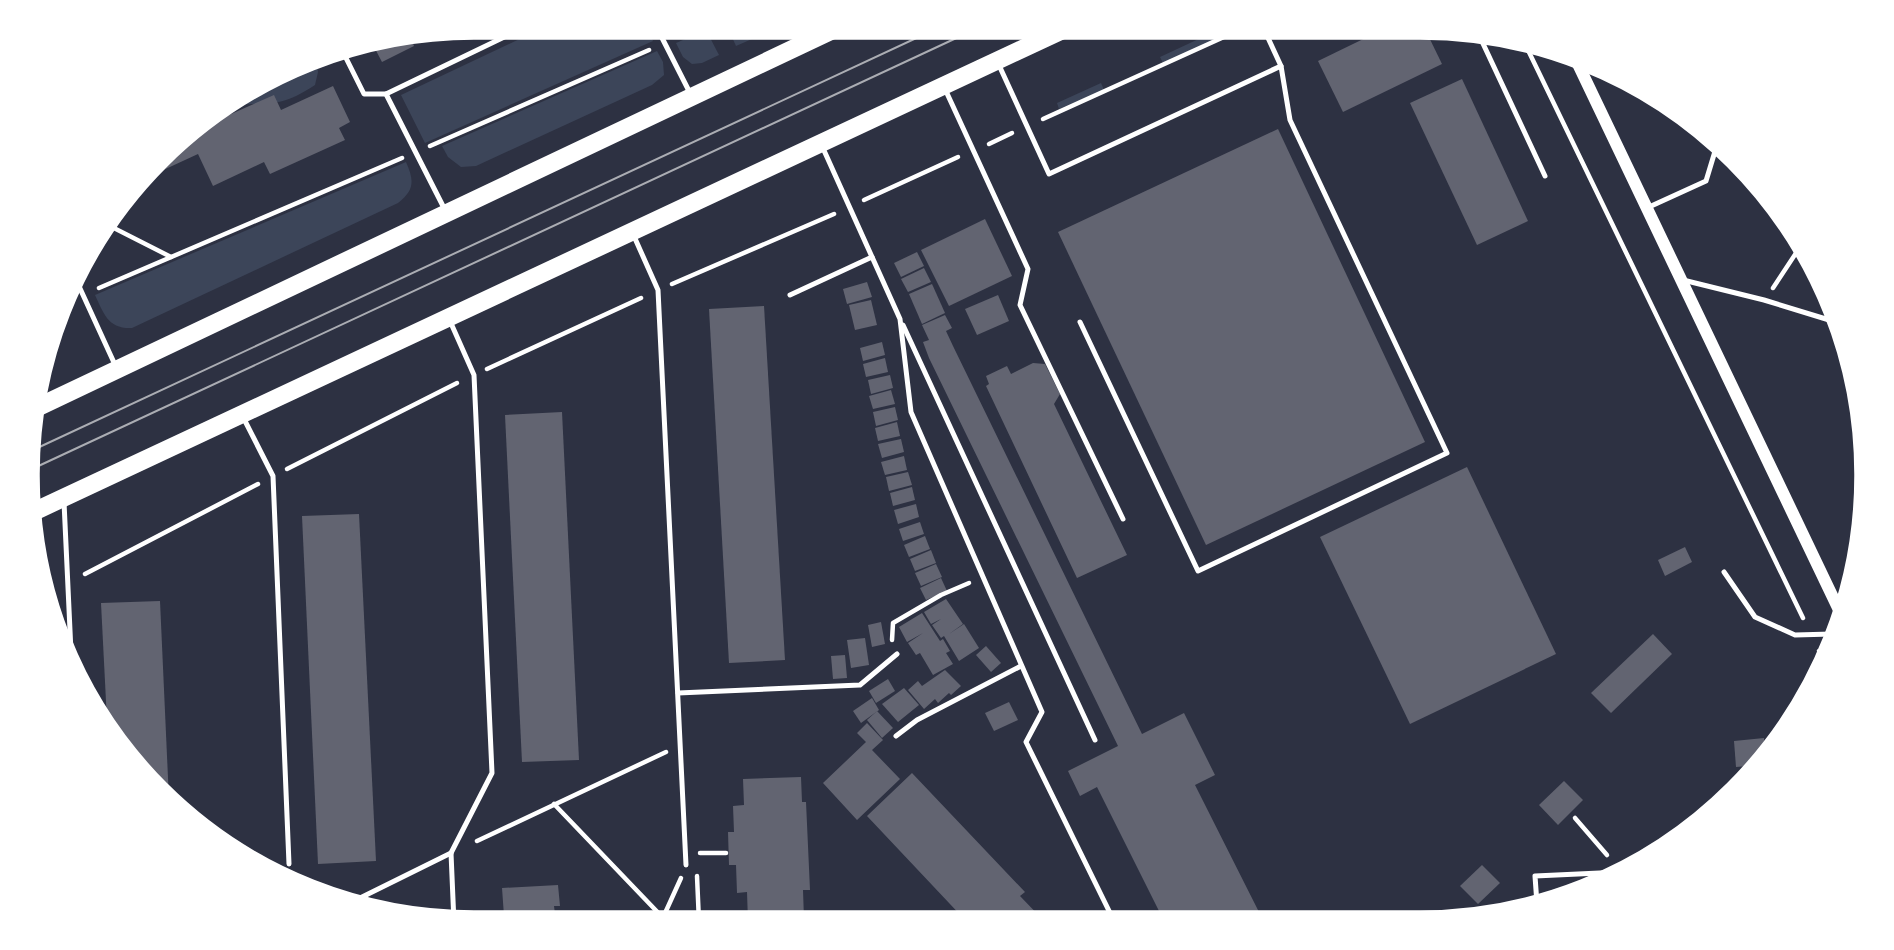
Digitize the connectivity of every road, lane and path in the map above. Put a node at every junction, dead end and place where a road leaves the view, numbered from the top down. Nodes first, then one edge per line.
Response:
1 (502, 38) edge
2 (662, 38) edge
3 (675, 38) edge
4 (816, 38) edge
5 (1046, 38) edge
6 (1268, 38) edge
7 (664, 43) junction
8 (1483, 43) edge
9 (1529, 52) edge
10 (346, 58) edge
11 (997, 61) junction
12 (1281, 66) junction
13 (1581, 70) edge
14 (944, 85) junction
15 (386, 94) junction
16 (692, 96) junction
17 (820, 143) junction
18 (415, 152) junction
19 (1714, 154) edge
20 (1545, 176) dead end
21 (1649, 207) junction
22 (445, 212) junction
23 (115, 228) edge
24 (632, 232) junction
25 (1795, 254) edge
26 (172, 257) junction
27 (872, 257) junction
28 (1683, 280) junction
29 (81, 290) edge
30 (83, 295) junction
31 (790, 295) dead end
32 (1765, 300) junction
33 (449, 318) junction
34 (900, 319) junction
35 (1826, 319) edge
36 (1080, 322) dead end
37 (117, 370) junction
38 (44, 404) edge
39 (242, 415) junction
40 (64, 499) junction
41 (40, 509) edge
42 (1123, 519) dead end
43 (1724, 572) dead end
44 (982, 577) junction
45 (1836, 603) edge
46 (1825, 634) edge
47 (1811, 635) junction
48 (70, 638) edge
49 (1819, 650) edge
50 (897, 654) joint
51 (1021, 666) junction
52 (678, 694) junction
53 (896, 736) dead end
54 (1095, 740) dead end
55 (680, 745) junction
56 (554, 804) junction
57 (1575, 818) dead end
58 (451, 853) junction
59 (726, 853) dead end
60 (695, 854) dead end
61 (1613, 863) dead end
62 (289, 864) dead end
63 (686, 865) joint
64 (1597, 873) edge
65 (1536, 896) edge
66 (362, 897) edge
67 (453, 911) edge
68 (655, 912) edge
69 (667, 912) edge
70 (1110, 912) edge

1 - 15 lane
2 - 7 lane
3 - 7 path
4 - 16 main road
5 - 11 main road
6 - 12 lane
7 - 16 lane
7 - 18 path
8 - 20 lane
9 - 47 path
10 - 15 lane
11 - 12 lane
11 - 14 main road
12 - 36 lane
13 - 21 street
14 - 17 main road
14 - 42 lane
15 - 18 lane
16 - 22 main road
17 - 24 main road
17 - 27 lane
18 - 22 lane
18 - 26 path
19 - 21 lane
21 - 28 street
22 - 37 main road
23 - 26 path
24 - 33 main road
24 - 52 lane
25 - 32 path
26 - 30 path
27 - 31 lane
27 - 34 lane
28 - 32 lane
28 - 45 street
29 - 30 lane
30 - 37 lane
32 - 35 lane
33 - 39 main road
33 - 58 lane
34 - 44 lane
34 - 54 lane
37 - 38 main road
39 - 40 main road
39 - 62 lane
40 - 41 main road
40 - 48 lane
43 - 47 lane
44 - 50 path
44 - 51 lane
46 - 47 lane
47 - 49 path
50 - 52 lane
51 - 53 lane
51 - 70 lane
52 - 55 lane
55 - 56 path
55 - 63 lane
56 - 58 path
56 - 68 path
57 - 61 path
58 - 66 lane
58 - 67 lane
59 - 60 path
63 - 69 path
64 - 65 lane

